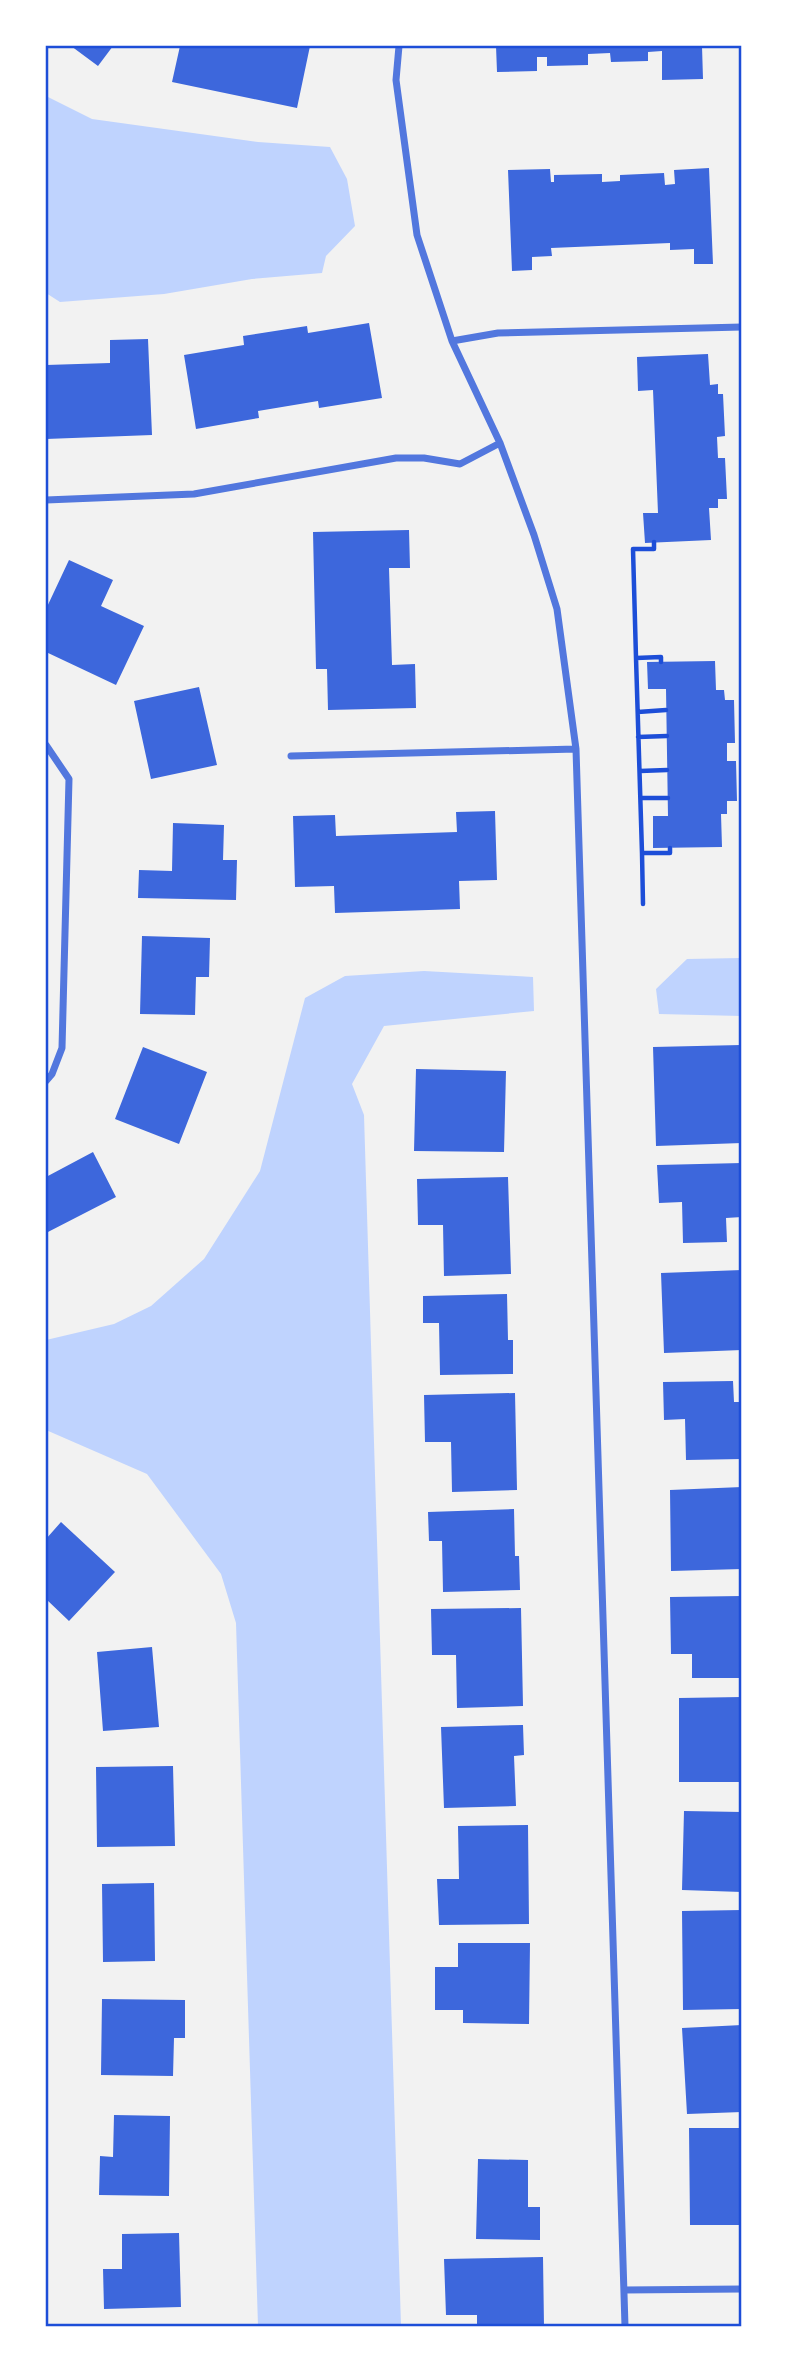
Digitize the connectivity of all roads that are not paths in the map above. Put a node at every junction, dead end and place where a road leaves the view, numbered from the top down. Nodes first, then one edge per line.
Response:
1 (399, 46) edge
2 (741, 327) edge
3 (452, 341) junction
4 (500, 443) junction
5 (46, 500) edge
6 (46, 745) edge
7 (576, 749) junction
8 (291, 756) dead end
9 (46, 1081) edge
10 (741, 2289) edge
11 (624, 2290) junction
12 (625, 2326) edge

1 - 3 street
2 - 3 street
3 - 4 street
4 - 5 street
4 - 7 street
6 - 9 street
7 - 8 street
7 - 11 street
10 - 11 street
11 - 12 street

